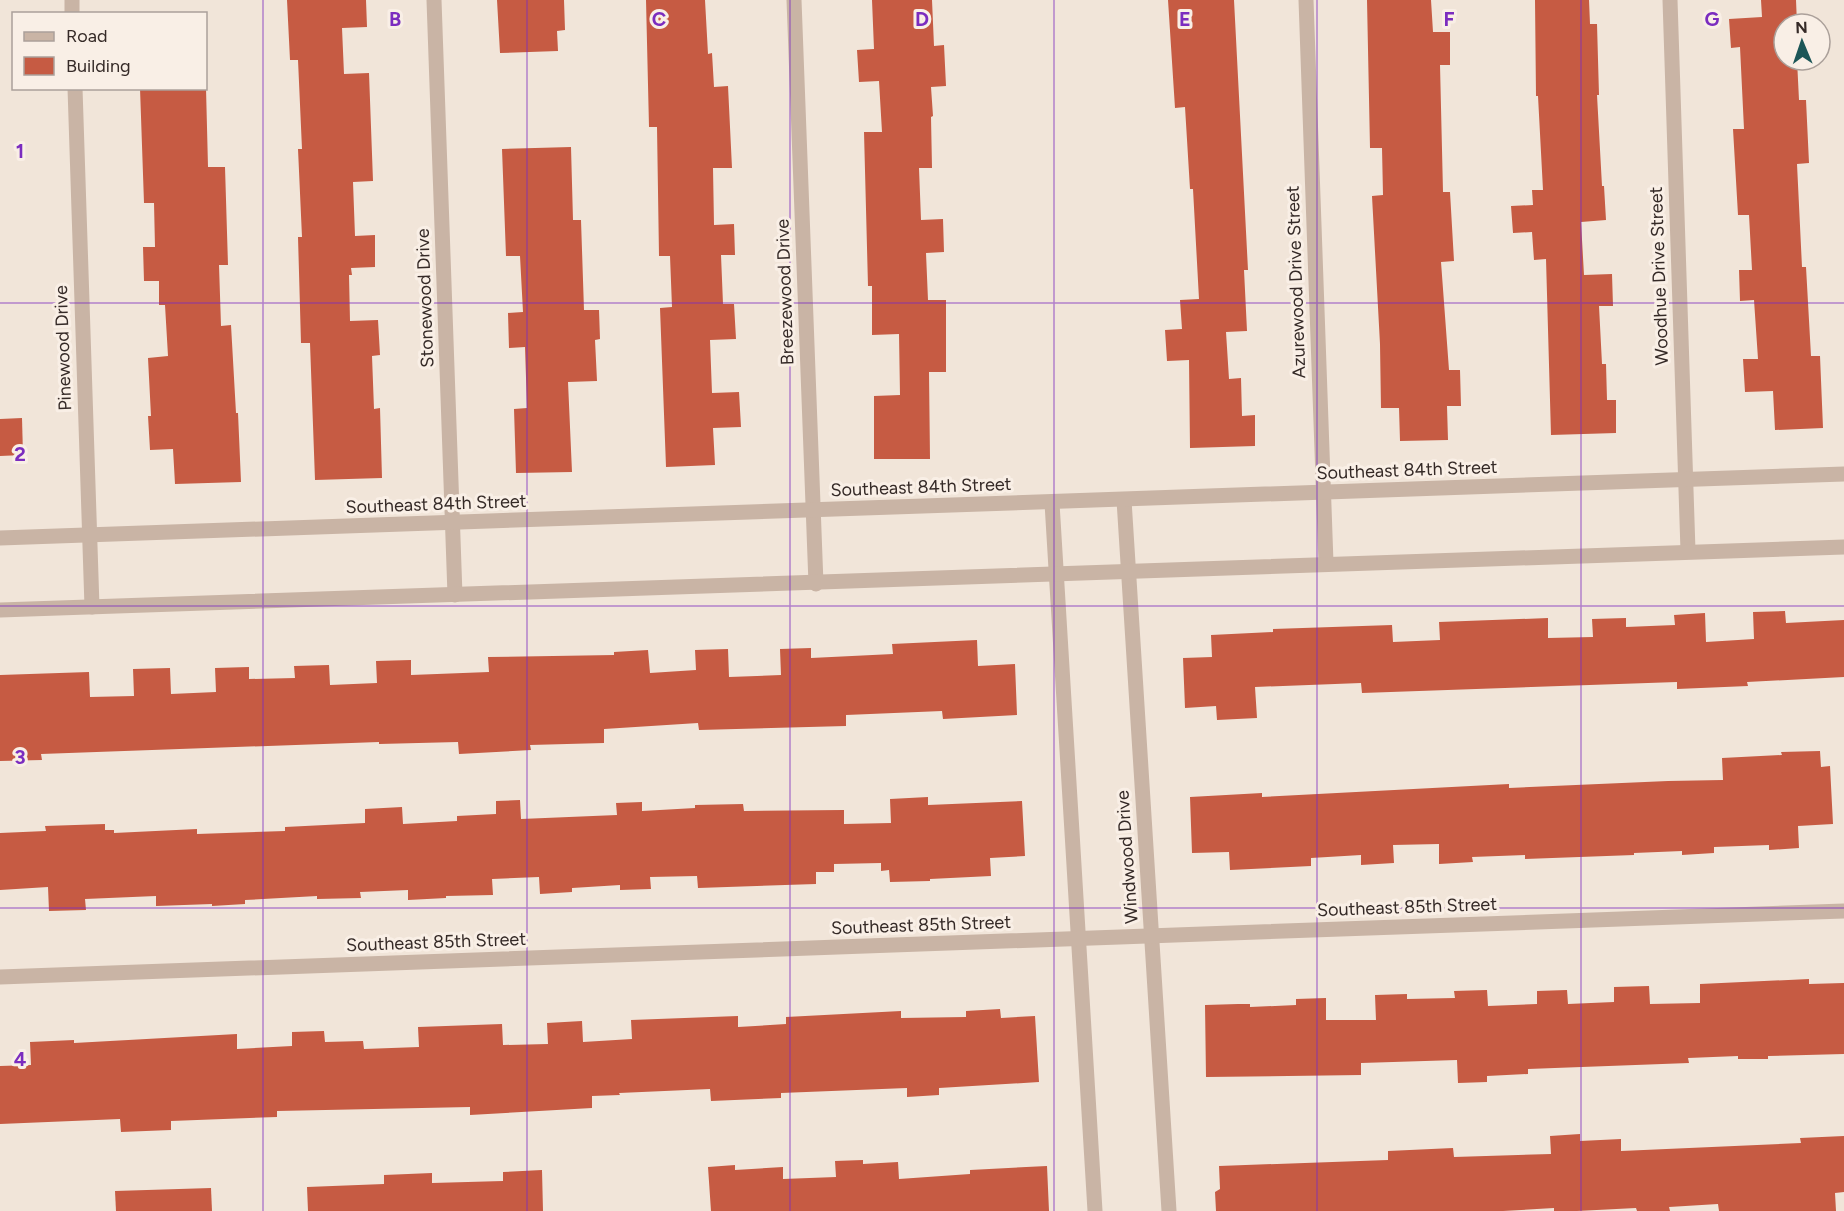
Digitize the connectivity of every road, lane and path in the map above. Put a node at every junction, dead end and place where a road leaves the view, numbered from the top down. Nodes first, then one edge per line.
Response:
1 (434, 0) edge
2 (794, 0) edge
3 (1306, 0) edge
4 (1670, 0) edge
5 (75, 90) edge
6 (1844, 474) edge
7 (1684, 479) junction
8 (1323, 492) junction
9 (1124, 500) junction
10 (1052, 503) junction
11 (812, 510) junction
12 (452, 523) junction
13 (89, 534) junction
14 (0, 538) edge
15 (1844, 547) edge
16 (1688, 551) junction
17 (1326, 563) junction
18 (1129, 573) junction
19 (1056, 575) junction
20 (816, 584) junction
21 (454, 595) junction
22 (92, 607) junction
23 (0, 610) edge
24 (1844, 911) edge
25 (1152, 935) junction
26 (1079, 939) junction
27 (0, 977) edge
28 (1095, 1211) edge
29 (1169, 1211) edge

1 - 12 street, Stonewood Drive
2 - 11 street, Breezewood Drive
3 - 8 street, Azurewood Drive Street
4 - 7 street, Woodhue Drive Street
5 - 13 street, Pinewood Drive
6 - 7 street, Southeast 84th Street
7 - 8 street, Southeast 84th Street
7 - 16 street, Woodhue Drive Street
8 - 9 street, Southeast 84th Street
8 - 17 street, Azurewood Drive Street
9 - 10 street, Southeast 84th Street
9 - 18 street, Windwood Drive
10 - 11 street, Southeast 84th Street
10 - 19 street
11 - 12 street, Southeast 84th Street
11 - 20 street, Breezewood Drive
12 - 13 street, Southeast 84th Street
12 - 21 street, Stonewood Drive
13 - 14 street, Southeast 84th Street
13 - 22 street, Pinewood Drive
15 - 16 street
16 - 17 street
17 - 18 street
18 - 19 street
18 - 25 street, Windwood Drive
19 - 20 street
19 - 26 street
20 - 21 street
21 - 22 street
22 - 23 street
24 - 25 street, Southeast 85th Street
25 - 26 street, Southeast 85th Street
25 - 29 street, Windwood Drive
26 - 27 street, Southeast 85th Street
26 - 28 street

